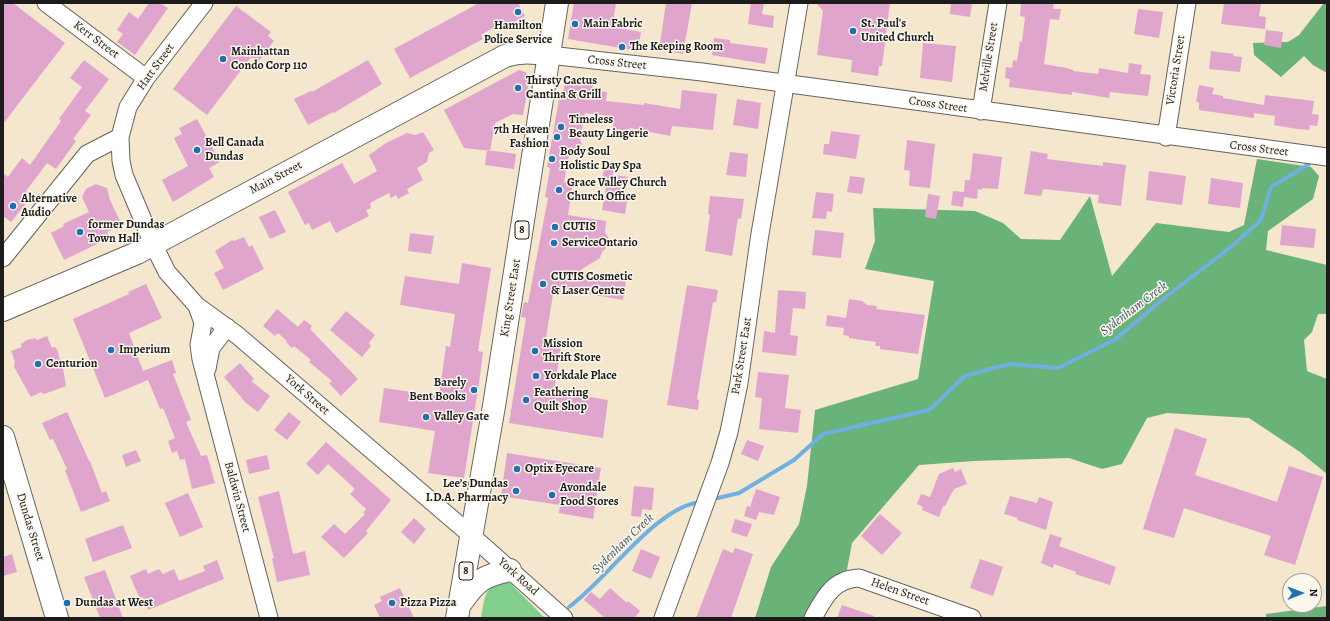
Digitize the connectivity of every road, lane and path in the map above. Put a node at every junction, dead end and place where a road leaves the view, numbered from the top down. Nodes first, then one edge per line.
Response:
1 (46, 3) edge
2 (204, 3) edge
3 (798, 3) edge
4 (998, 3) edge
5 (1187, 3) edge
6 (556, 8) edge
7 (549, 55) junction
8 (146, 78) junction
9 (785, 84) junction
10 (981, 111) junction
11 (120, 137) junction
12 (1166, 137) junction
13 (1327, 157) edge
14 (153, 244) junction
15 (3, 258) edge
16 (197, 306) junction
17 (3, 310) edge
18 (227, 327) junction
19 (206, 377) junction
20 (3, 437) edge
21 (472, 536) junction
22 (510, 570) junction
23 (458, 612) edge
24 (57, 618) edge
25 (269, 618) edge
26 (564, 618) edge
27 (663, 618) edge
28 (813, 618) edge
29 (972, 618) edge

1 - 8 street, Kerr Street
2 - 8 street, Hatt Street
3 - 9 street, Park Street East
4 - 10 street, Melville Street
5 - 12 street, Victoria Street
6 - 7 main road, King Street East / 8
7 - 9 street, Cross Street
7 - 14 main road, Main Street
7 - 21 main road, King Street East / 8
8 - 11 street, Hatt Street
9 - 10 street, Cross Street
9 - 27 street, Park Street East
10 - 12 street, Cross Street
11 - 14 street, Hatt Street
11 - 15 street
12 - 13 street, Cross Street
14 - 16 street, York Street
14 - 17 main road, Main Street
16 - 18 street, York Street
16 - 19 street, Baldwin Street
18 - 19 street
18 - 21 street, York Street
19 - 25 street, Baldwin Street
20 - 24 main road, Dundas Street
21 - 22 street, York Road
21 - 23 main road, 8
22 - 23 main road
22 - 26 street, York Road
28 - 29 street, Helen Street

